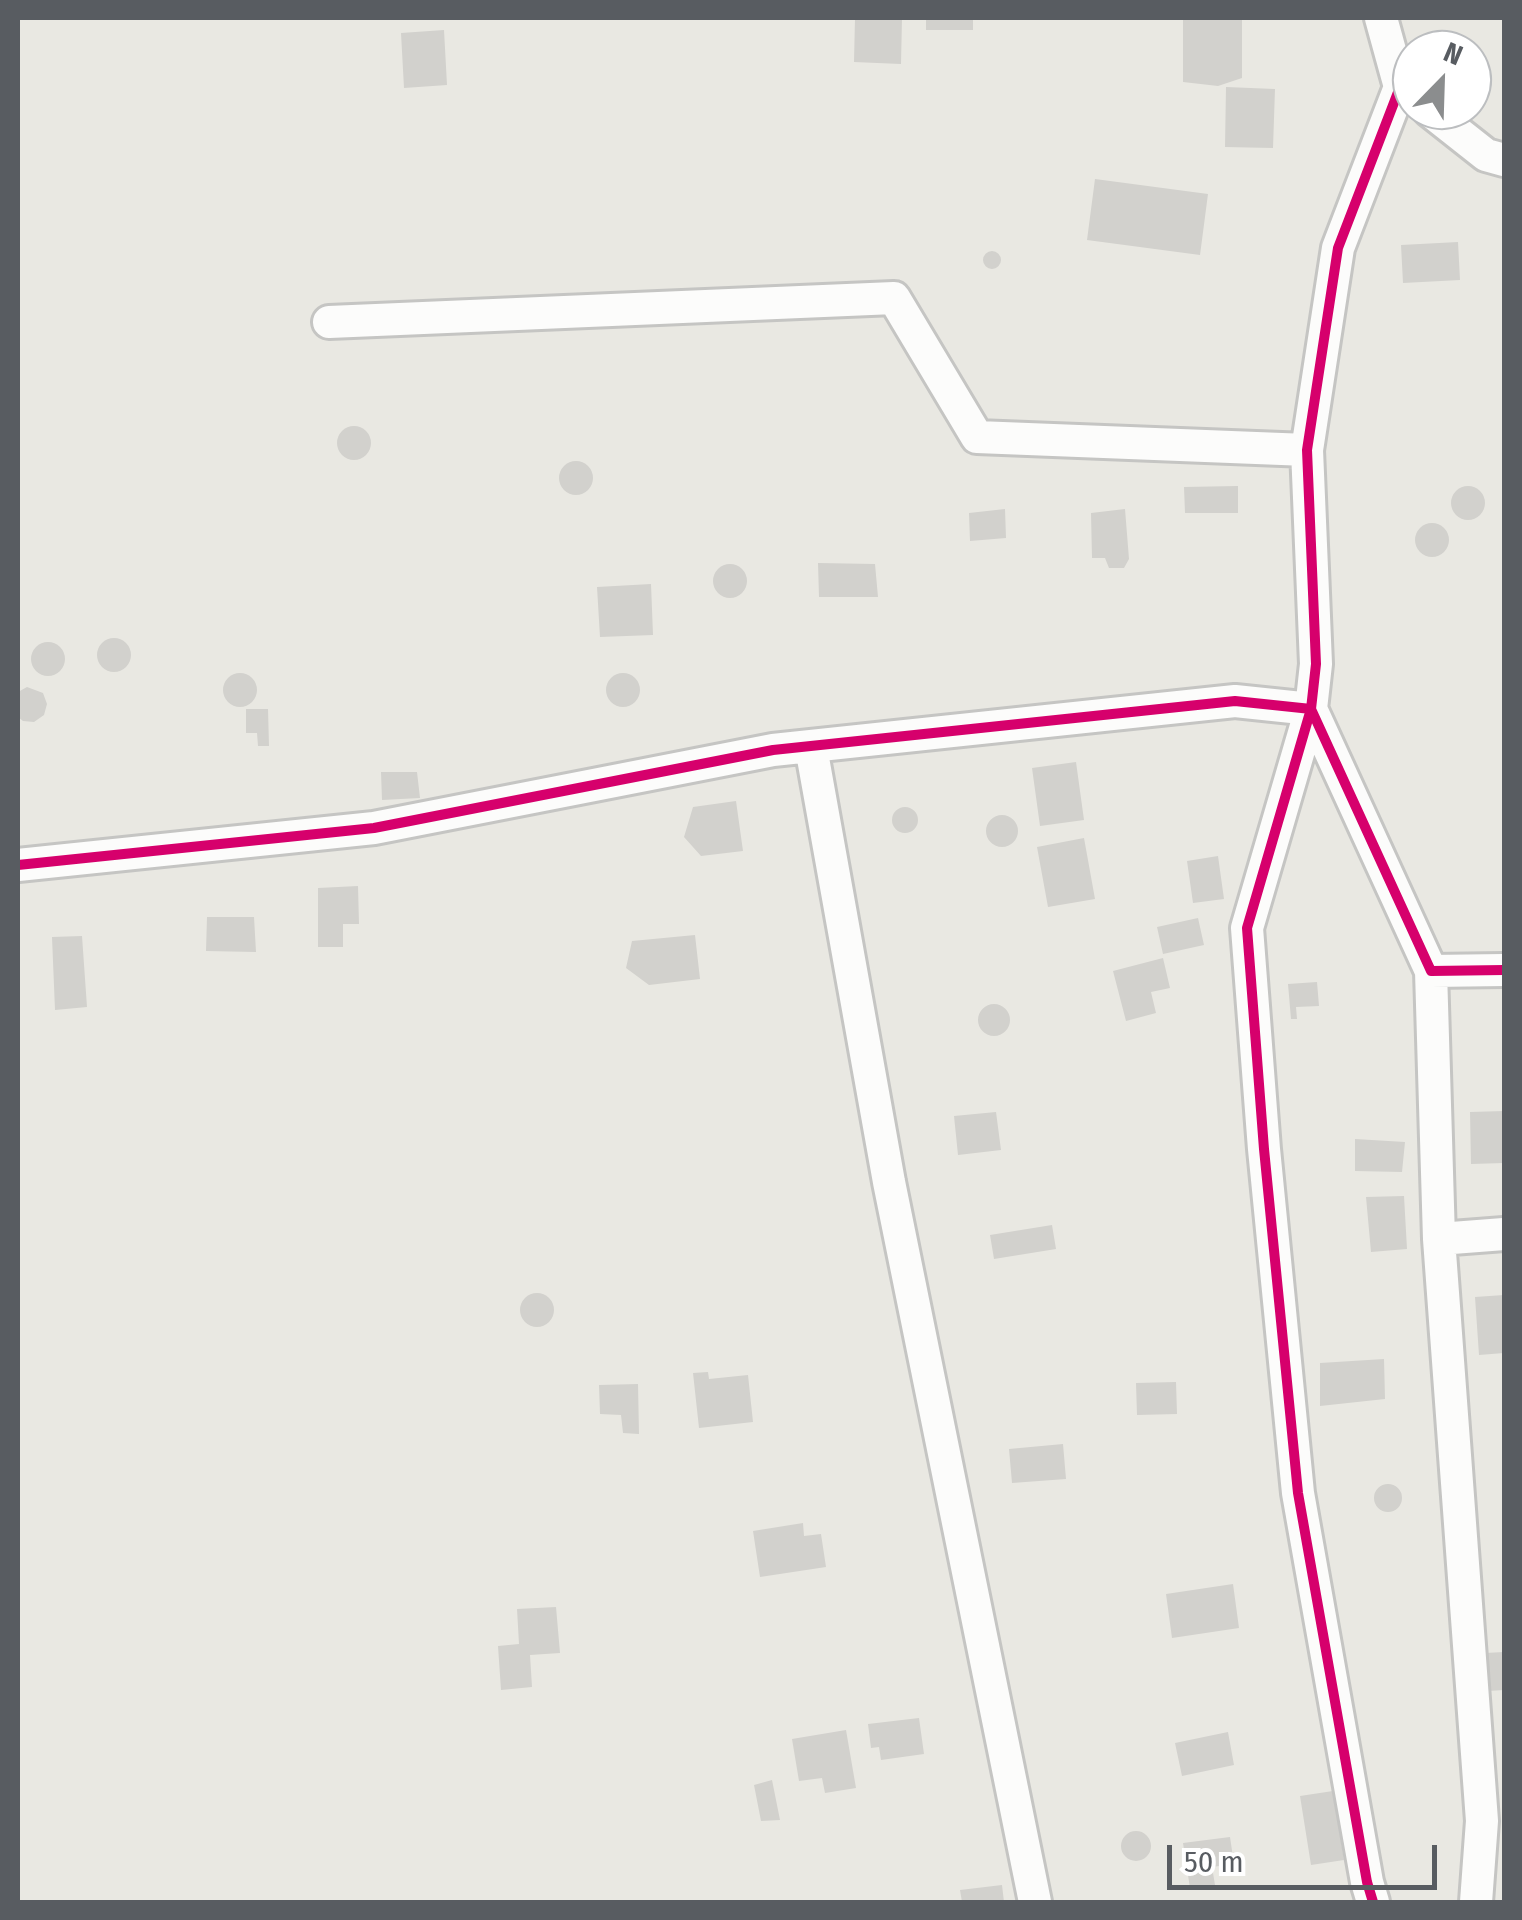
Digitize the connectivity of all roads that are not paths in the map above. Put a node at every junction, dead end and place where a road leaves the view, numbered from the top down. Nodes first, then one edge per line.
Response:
1 (1380, 18) edge
2 (1392, 52) edge
3 (1392, 123) edge
4 (1454, 130) edge
5 (1504, 160) edge
6 (329, 322) dead end
7 (1307, 450) junction
8 (1311, 709) junction
9 (811, 747) junction
10 (18, 865) edge
11 (1504, 970) edge
12 (1430, 971) junction
13 (1504, 1234) edge
14 (1439, 1239) junction
15 (1035, 1902) edge
16 (1373, 1902) edge
17 (1476, 1902) edge

1 - 2 street
3 - 7 street
4 - 5 street
6 - 7 street
7 - 8 street
8 - 9 street
8 - 12 street
8 - 16 street
9 - 10 street
9 - 15 street
11 - 12 street
12 - 14 street
13 - 14 street
14 - 17 street

